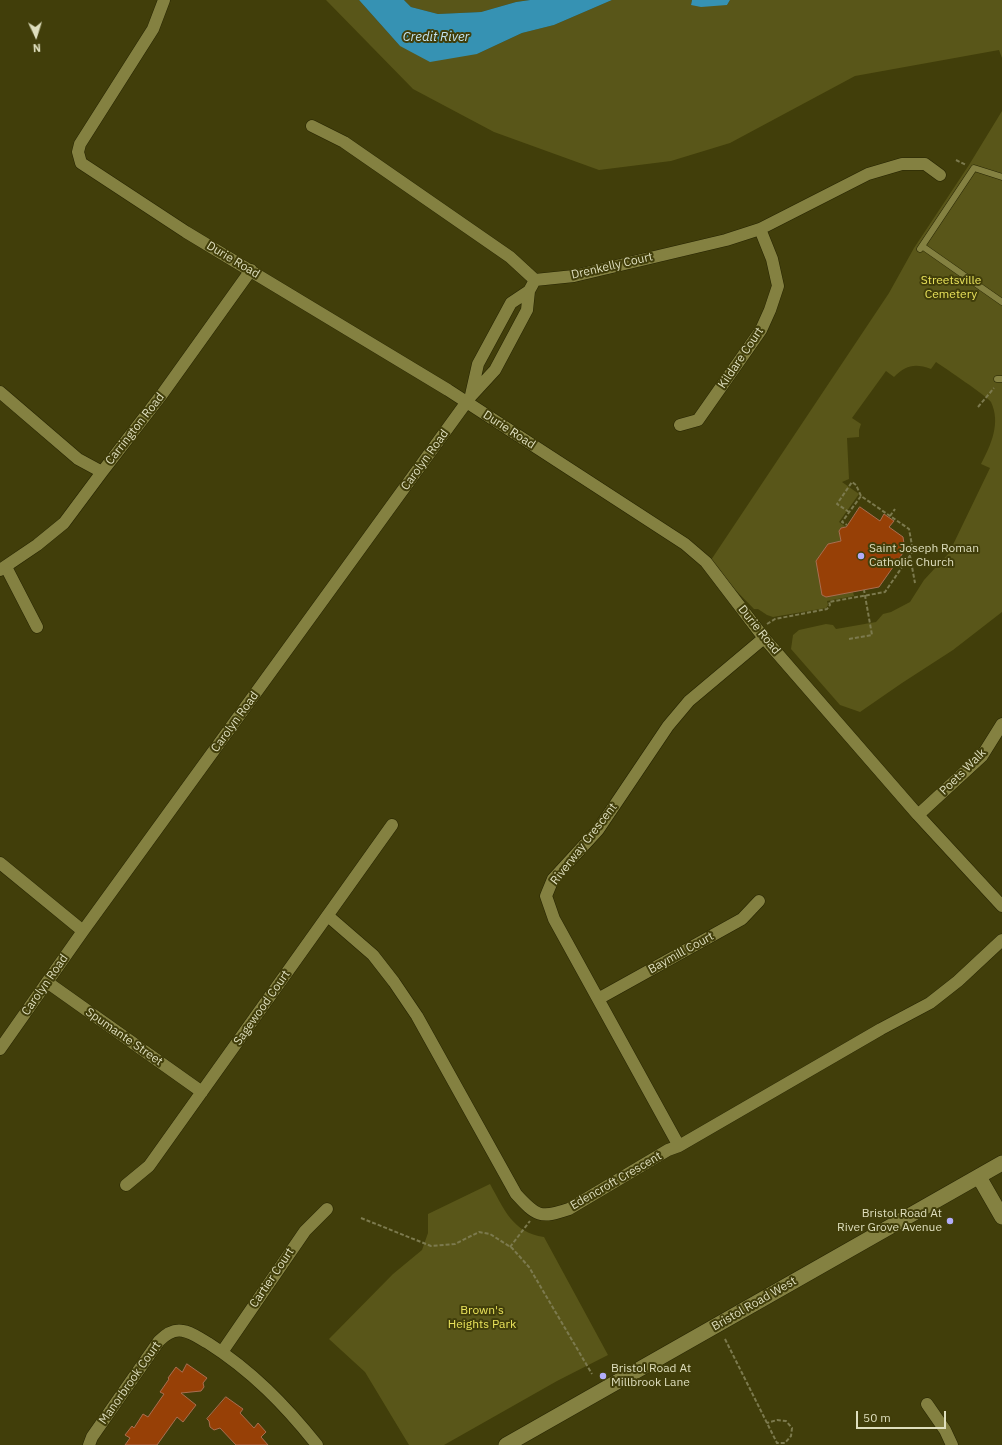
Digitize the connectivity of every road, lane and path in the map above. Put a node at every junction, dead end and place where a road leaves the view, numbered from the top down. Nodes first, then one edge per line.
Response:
1 (164, 0) edge
2 (312, 126) dead end
3 (940, 175) dead end
4 (1002, 176) edge
5 (760, 229) junction
6 (251, 270) junction
7 (532, 286) junction
8 (1002, 302) edge
9 (992, 391) dead end
10 (0, 392) edge
11 (469, 400) junction
12 (978, 407) dead end
13 (680, 425) dead end
14 (102, 472) junction
15 (861, 496) junction
16 (895, 509) dead end
17 (849, 512) junction
18 (890, 516) junction
19 (847, 525) dead end
20 (910, 556) junction
21 (3, 568) edge
22 (915, 583) dead end
23 (864, 590) dead end
24 (865, 596) junction
25 (37, 626) dead end
26 (761, 634) junction
27 (849, 639) dead end
28 (1002, 724) edge
29 (918, 815) junction
30 (392, 825) dead end
31 (0, 863) edge
32 (758, 901) dead end
33 (1002, 906) edge
34 (328, 916) junction
35 (83, 932) junction
36 (1002, 940) edge
37 (47, 982) junction
38 (598, 999) junction
39 (0, 1049) edge
40 (202, 1092) junction
41 (679, 1146) junction
42 (1002, 1163) edge
43 (979, 1176) junction
44 (126, 1185) dead end
45 (327, 1208) dead end
46 (536, 1214) junction
47 (1002, 1217) edge
48 (361, 1218) dead end
49 (510, 1247) junction
50 (725, 1339) dead end
51 (222, 1352) junction
52 (592, 1374) dead end
53 (927, 1404) dead end
54 (767, 1423) junction
55 (89, 1445) edge
56 (317, 1445) edge
57 (506, 1445) edge
58 (952, 1445) edge

1 - 6 street, Durie Road
2 - 7 street
3 - 5 street, Drenkelly Court
4 - 8 lane
5 - 7 street, Drenkelly Court
5 - 13 street, Kildare Court
6 - 11 street, Durie Road
6 - 14 street, Carrington Road
7 - 11 street, Carolyn Road
7 - 11 street, Carolyn Road
9 - 12 path
10 - 14 street
11 - 26 street, Durie Road
11 - 35 street, Carolyn Road
14 - 21 street, Carrington Road
15 - 17 path
15 - 17 path
15 - 18 path
16 - 18 path
17 - 19 path
18 - 20 path
20 - 22 path
20 - 24 path
21 - 25 street
23 - 24 path
24 - 26 path
24 - 27 path
26 - 29 street, Durie Road
26 - 38 street, Riverway Crescent
28 - 29 street, Poets Walk
29 - 33 street, Durie Road
30 - 34 street, Sagewood Court
31 - 35 street
32 - 38 street, Baymill Court
34 - 40 street, Sagewood Court
34 - 46 street
35 - 37 street, Carolyn Road
36 - 41 street, Edencroft Crescent
37 - 39 street, Carolyn Road
37 - 40 street, Spumante Street
38 - 41 street, Riverway Crescent
40 - 44 street, Sagewood Court
41 - 46 street, Edencroft Crescent
42 - 43 street, Bristol Road West
43 - 47 street
43 - 57 street, Bristol Road West
45 - 51 street, Cartier Court
46 - 49 path
48 - 49 path
49 - 52 path
50 - 54 path
51 - 55 street, Manorbrook Court
51 - 56 street, Manorbrook Court
53 - 58 street
54 - 54 path

